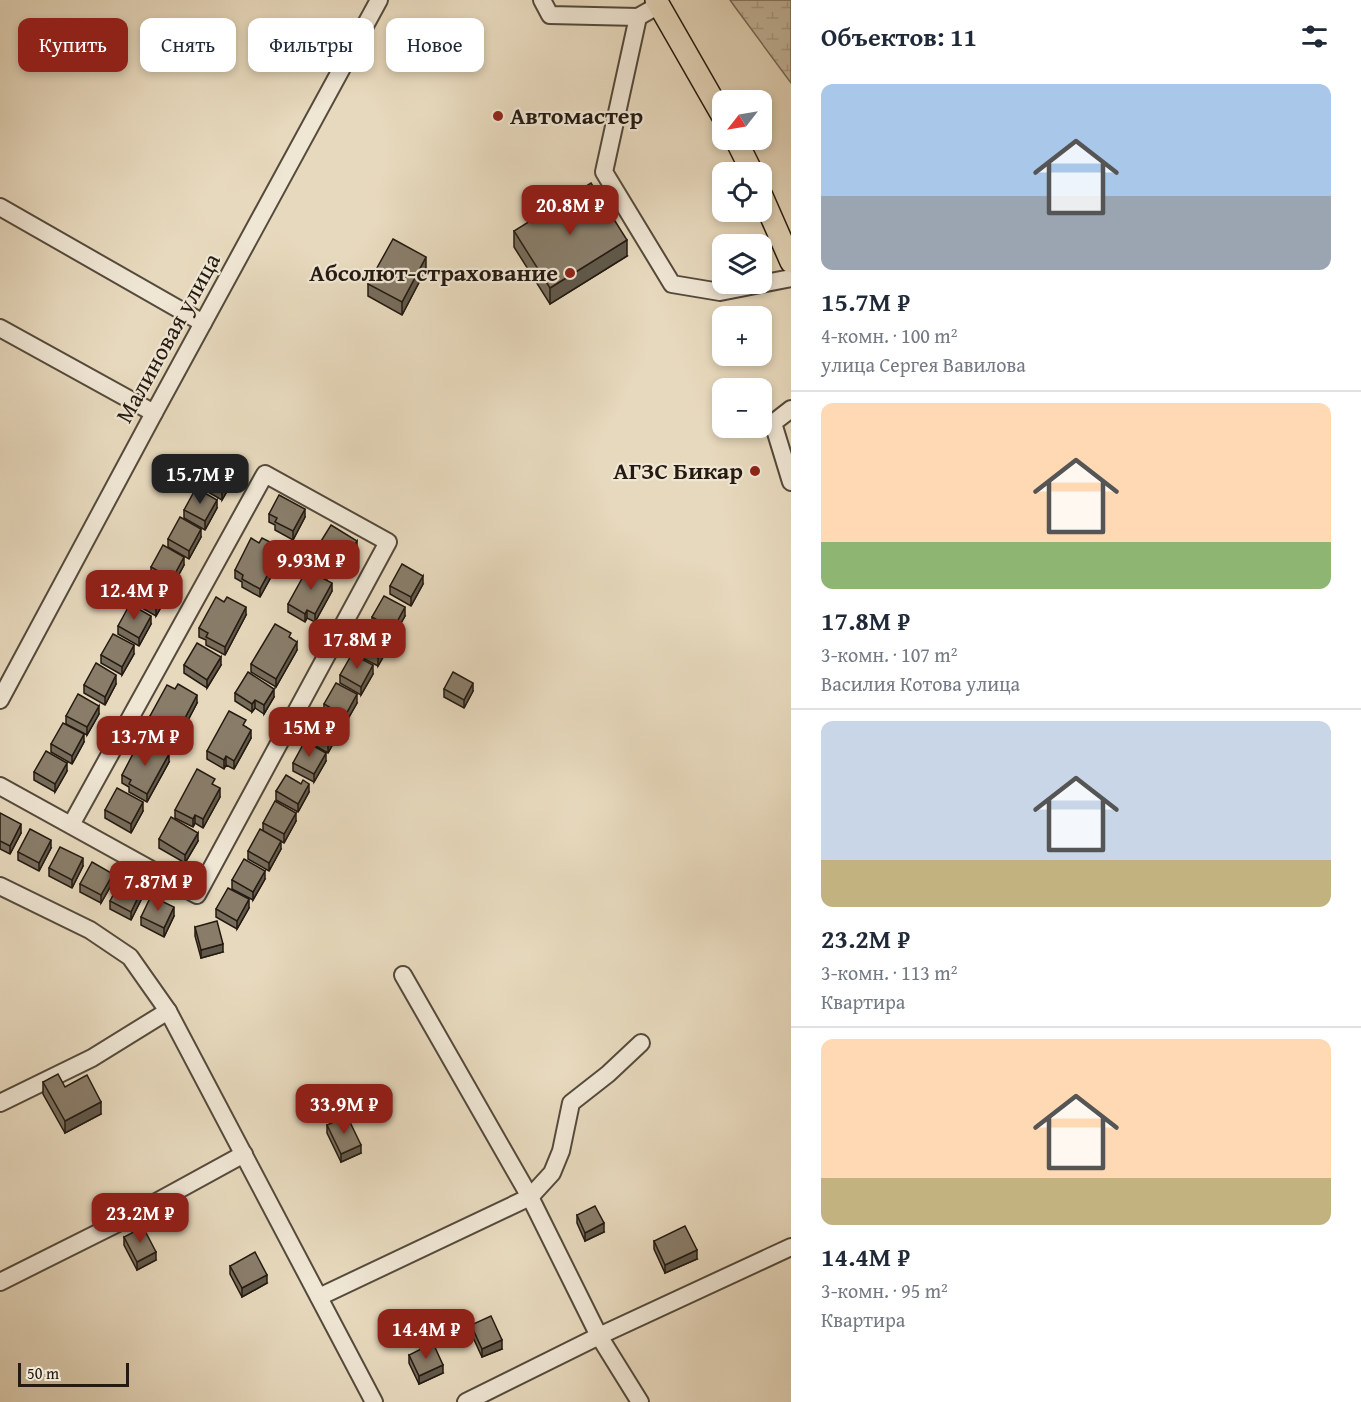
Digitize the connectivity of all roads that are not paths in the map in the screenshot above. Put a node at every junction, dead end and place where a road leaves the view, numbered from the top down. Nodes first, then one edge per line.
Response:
1 (379, 0) edge
2 (542, 0) edge
3 (658, 3) edge
4 (638, 17) junction
5 (712, 98) edge
6 (0, 207) edge
7 (772, 218) edge
8 (791, 262) edge
9 (791, 278) edge
10 (203, 323) junction
11 (0, 328) edge
12 (791, 409) edge
13 (154, 413) junction
14 (791, 482) edge
15 (0, 700) edge
16 (0, 786) edge
17 (71, 825) junction
18 (0, 886) edge
19 (403, 975) dead end
20 (168, 1011) junction
21 (641, 1043) dead end
22 (0, 1103) edge
23 (244, 1154) junction
24 (530, 1197) junction
25 (791, 1247) edge
26 (0, 1282) edge
27 (319, 1297) junction
28 (599, 1336) junction
29 (374, 1402) edge
30 (466, 1402) edge
31 (640, 1402) edge

1 - 10 street, Малиновая улица
2 - 4 street
3 - 4 street
3 - 5 main road
4 - 9 street
6 - 10 street
7 - 8 main road
10 - 13 street, Малиновая улица
11 - 13 street
12 - 14 street
13 - 15 street, Малиновая улица
16 - 17 street
17 - 17 street
18 - 20 street
19 - 24 street
20 - 22 street
20 - 23 street
21 - 24 street
23 - 26 street
23 - 27 street
24 - 27 street
24 - 28 street
25 - 28 street
27 - 29 street
28 - 30 street
28 - 31 street

